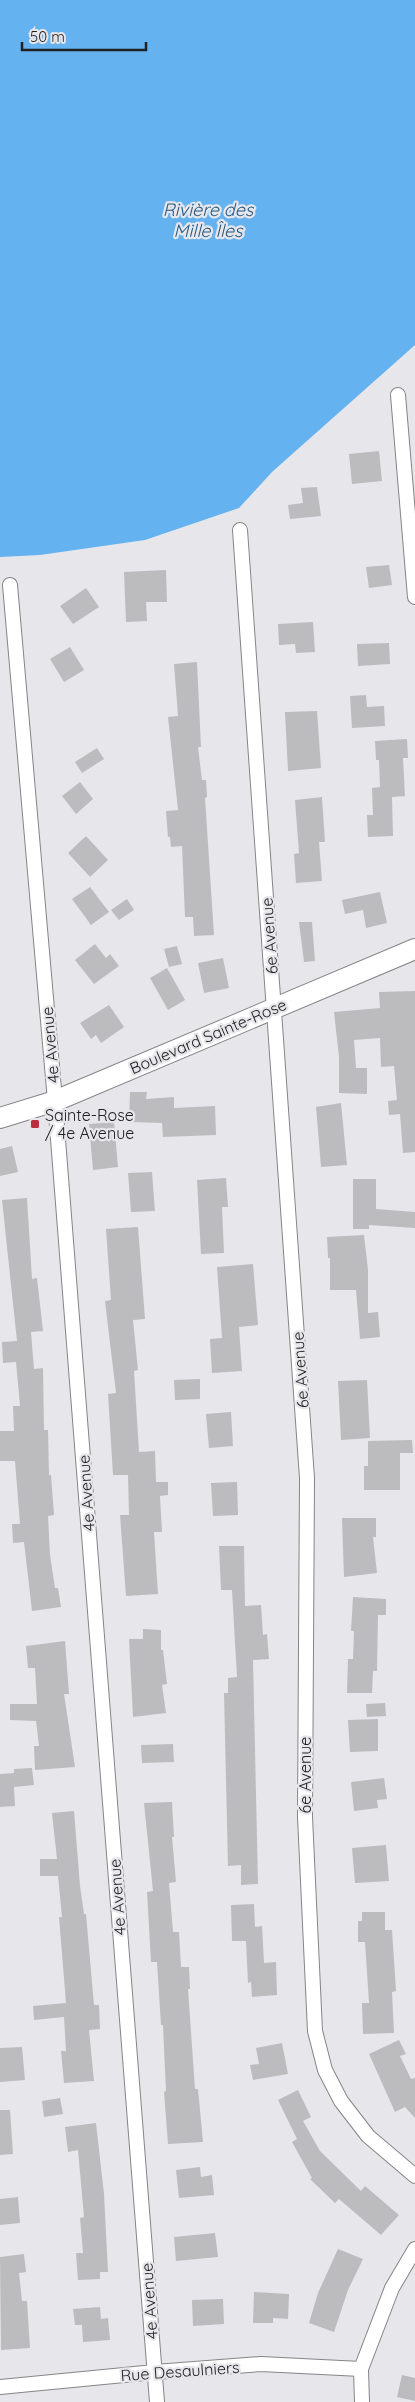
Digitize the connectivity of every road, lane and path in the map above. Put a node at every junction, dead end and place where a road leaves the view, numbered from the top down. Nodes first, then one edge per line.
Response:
1 (398, 396) dead end
2 (240, 530) dead end
3 (10, 585) dead end
4 (415, 597) edge
5 (415, 949) edge
6 (274, 1008) junction
7 (55, 1101) junction
8 (0, 1118) edge
9 (415, 2176) edge
10 (415, 2249) edge
11 (360, 2368) junction
12 (155, 2372) junction
13 (0, 2387) edge
14 (157, 2402) edge
15 (362, 2402) edge

1 - 4 street
2 - 6 street, 6e Avenue
3 - 7 street, 4e Avenue
5 - 6 street, Boulevard Sainte-Rose
6 - 7 street, Boulevard Sainte-Rose
6 - 9 street, 6e Avenue
7 - 8 street, Boulevard Sainte-Rose
7 - 12 street, 4e Avenue
10 - 11 street
11 - 12 street, Rue Desaulniers
11 - 15 street
12 - 13 street, Rue Desaulniers
12 - 14 street, 4e Avenue

